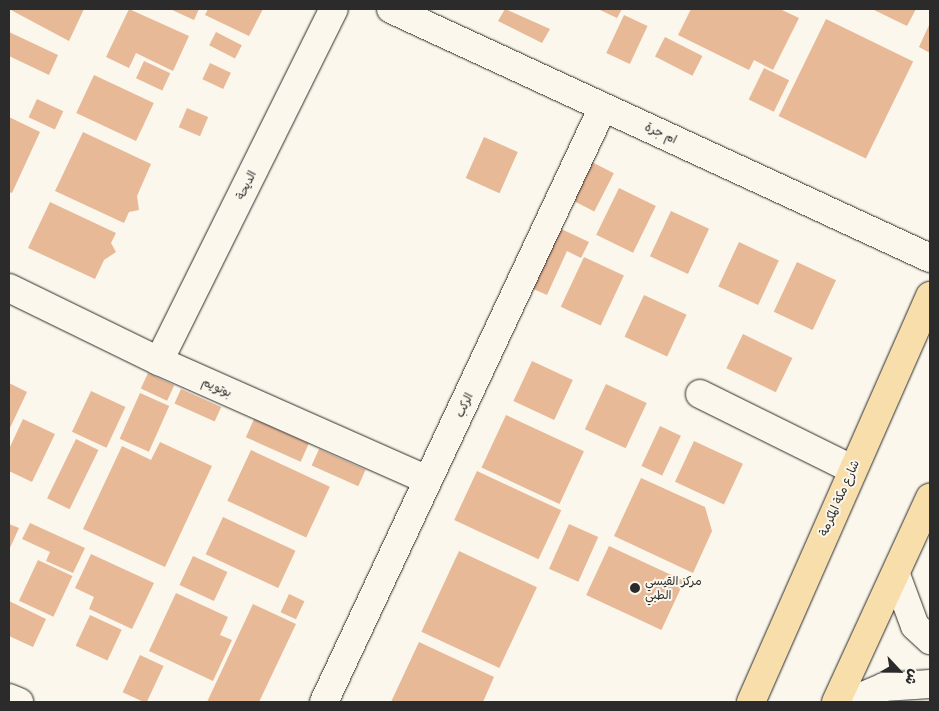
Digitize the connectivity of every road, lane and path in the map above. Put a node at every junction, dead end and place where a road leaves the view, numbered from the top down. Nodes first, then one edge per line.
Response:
1 (334, 9) edge
2 (391, 9) edge
3 (603, 107) junction
4 (930, 258) edge
5 (9, 288) edge
6 (930, 296) edge
7 (159, 361) junction
8 (700, 394) dead end
9 (852, 470) junction
10 (428, 480) junction
11 (930, 498) edge
12 (896, 575) junction
13 (930, 640) edge
14 (930, 684) edge
15 (9, 698) edge
16 (19, 702) edge
17 (324, 702) edge
18 (751, 702) edge
19 (836, 702) edge
20 (849, 702) edge

1 - 7 street, الديحة
2 - 3 street, ام جرة
3 - 4 street, ام جرة
3 - 10 street, الركب
5 - 7 street, بوتويم
6 - 9 main road, شارع مكة المكرمة
7 - 10 street, بوتويم
8 - 9 street
9 - 18 main road, شارع مكة المكرمة
10 - 17 street, الركب
11 - 12 main road
12 - 13 street
12 - 19 main road
14 - 20 street
15 - 16 street

